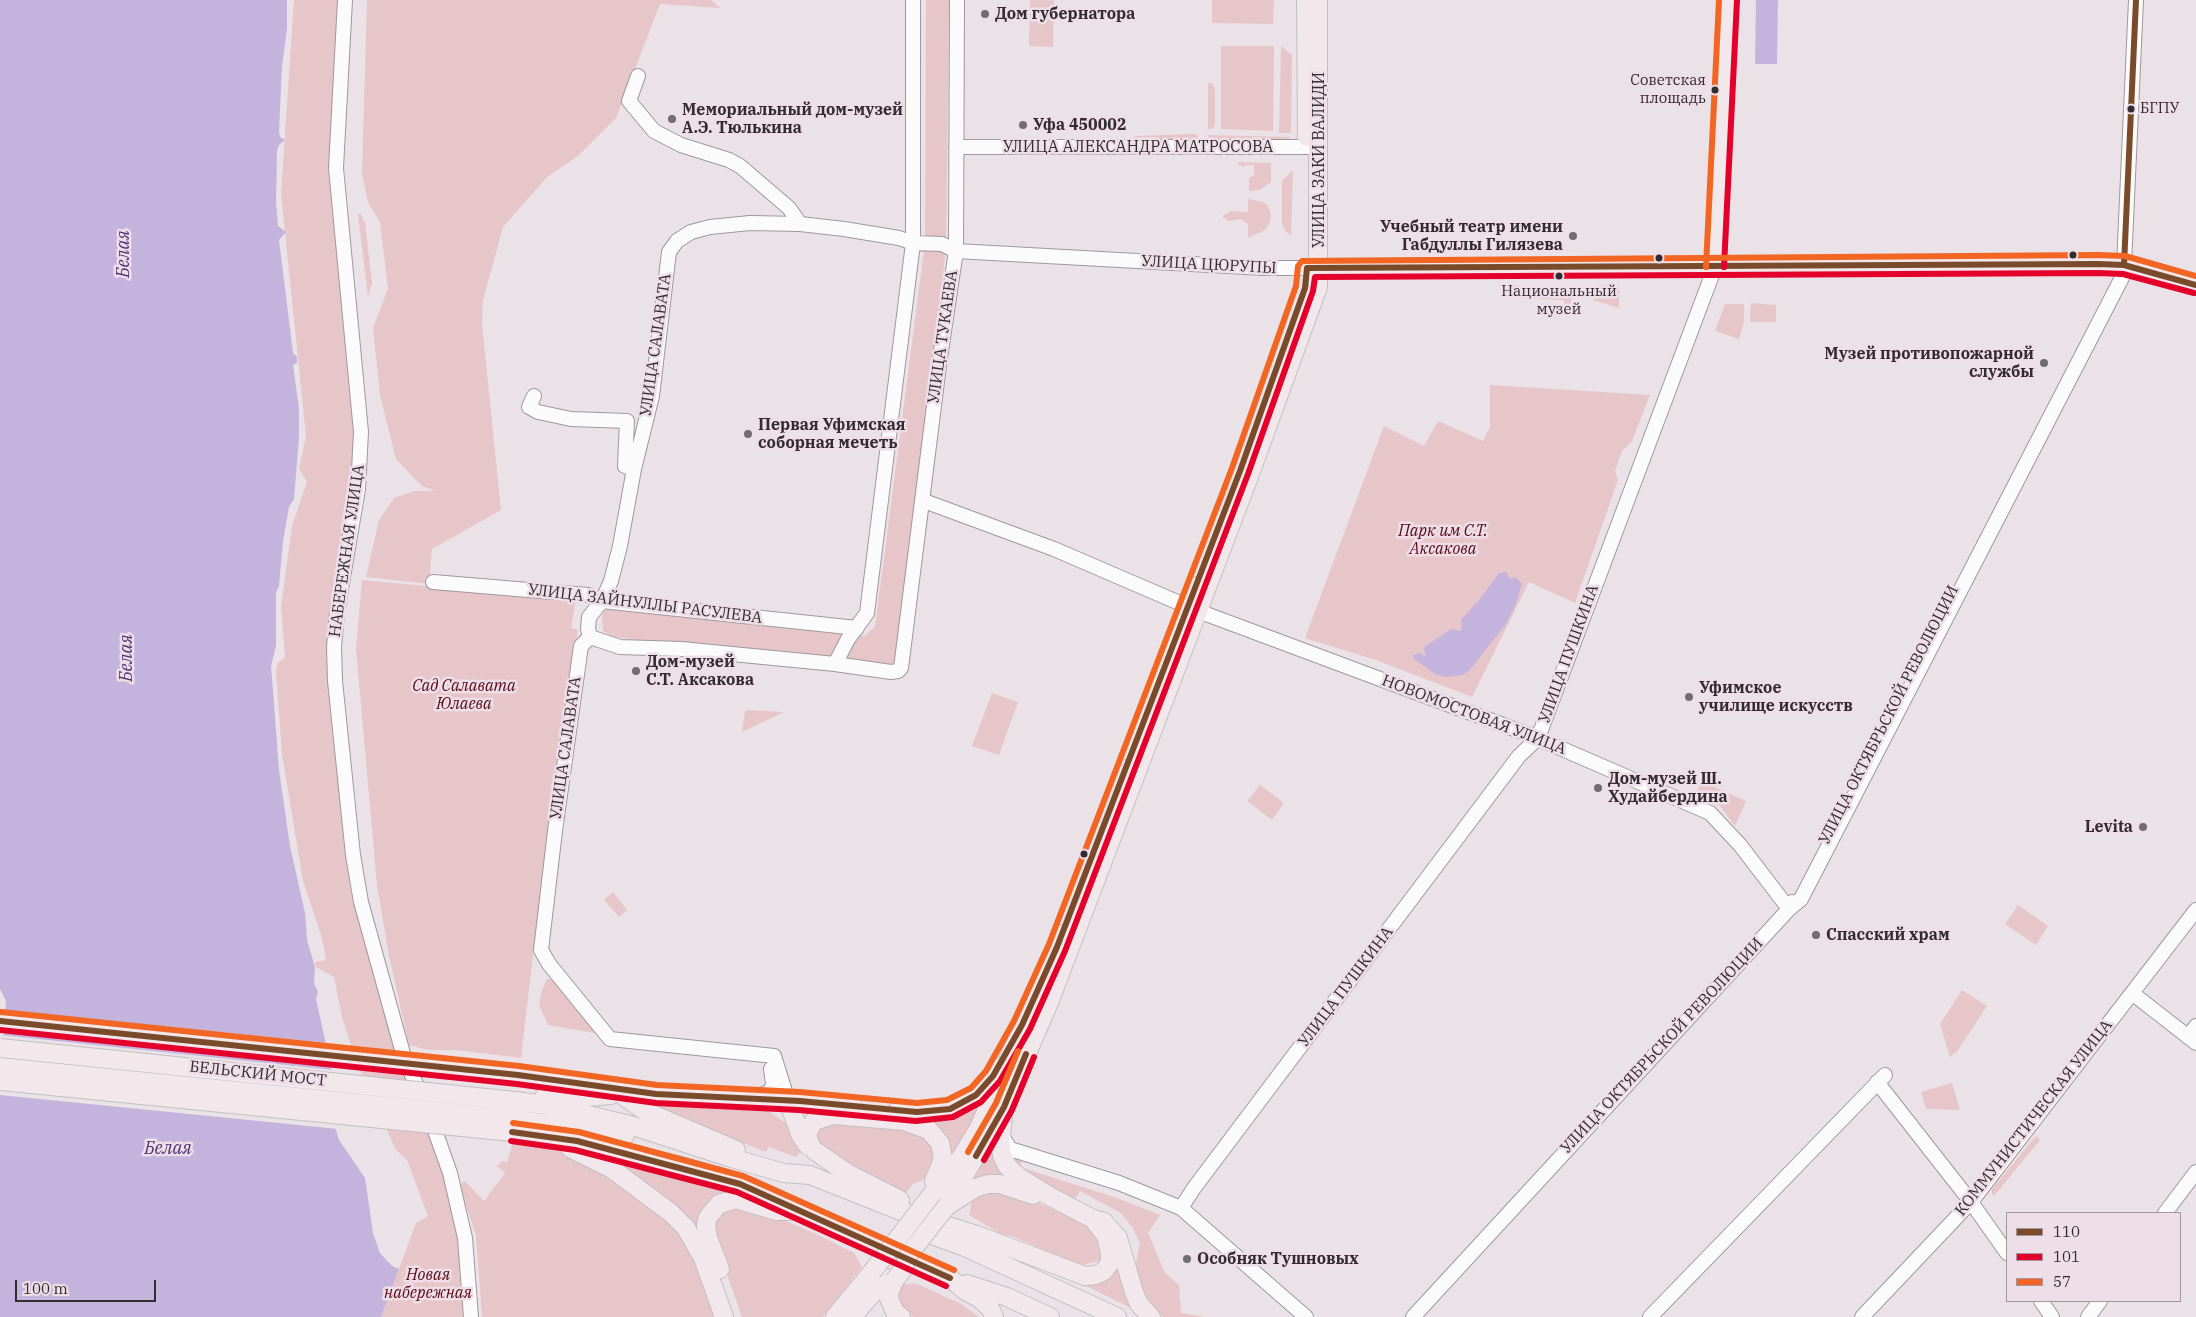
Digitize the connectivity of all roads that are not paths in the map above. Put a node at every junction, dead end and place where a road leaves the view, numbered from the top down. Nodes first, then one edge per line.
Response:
1 (345, 0) edge
2 (353, 0) edge
3 (912, 0) edge
4 (957, 0) edge
5 (1306, 0) edge
6 (1318, 0) edge
7 (1728, 0) edge
8 (2136, 0) edge
9 (638, 76) dead end
10 (956, 146) junction
11 (1313, 147) junction
12 (800, 224) junction
13 (677, 241) joint
14 (913, 243) junction
15 (956, 251) junction
16 (2126, 265) junction
17 (1313, 267) junction
18 (1715, 267) junction
19 (2196, 285) edge
20 (534, 396) dead end
21 (634, 469) junction
22 (924, 501) junction
23 (433, 582) dead end
24 (602, 601) junction
25 (1193, 608) junction
26 (857, 628) junction
27 (590, 637) junction
28 (835, 664) junction
29 (1538, 738) junction
30 (1789, 909) junction
31 (2196, 910) edge
32 (374, 949) junction
33 (2132, 993) junction
34 (0, 1021) edge
35 (1022, 1025) junction
36 (2193, 1035) edge
37 (0, 1048) edge
38 (768, 1056) junction
39 (0, 1067) edge
40 (0, 1080) edge
41 (616, 1091) junction
42 (516, 1097) junction
43 (729, 1099) junction
44 (764, 1101) junction
45 (788, 1101) junction
46 (1004, 1107) junction
47 (513, 1126) junction
48 (798, 1128) junction
49 (1001, 1133) junction
50 (536, 1136) junction
51 (815, 1151) junction
52 (728, 1157) junction
53 (2196, 1172) edge
54 (784, 1173) junction
55 (944, 1193) junction
56 (1051, 1197) junction
57 (1971, 1202) junction
58 (1181, 1208) junction
59 (802, 1212) junction
60 (2166, 1212) edge
61 (1093, 1218) junction
62 (961, 1230) junction
63 (2006, 1252) edge
64 (884, 1277) junction
65 (950, 1278) junction
66 (2042, 1302) edge
67 (2099, 1302) edge
68 (1095, 1307) junction
69 (471, 1317) edge
70 (724, 1317) edge
71 (736, 1317) edge
72 (835, 1317) edge
73 (852, 1317) edge
74 (901, 1317) edge
75 (994, 1317) edge
76 (1050, 1317) edge
77 (1117, 1317) edge
78 (1151, 1317) edge
79 (1306, 1317) edge
80 (1414, 1317) edge
81 (1650, 1317) edge
82 (1862, 1317) edge
83 (2052, 1317) edge
84 (2088, 1317) edge

1 - 32 street, НАБЕРЕЖНАЯ УЛИЦА
2 - 32 street, НАБЕРЕЖНАЯ УЛИЦА
3 - 14 street
4 - 10 street, УЛИЦА ТУКАЕВА
5 - 11 main road, УЛИЦА ЗАКИ ВАЛИДИ
6 - 11 main road, УЛИЦА ЗАКИ ВАЛИДИ
7 - 18 main road, УЛИЦА ПУШКИНА
8 - 16 street, УЛИЦА ОКТЯБРЬСКОЙ РЕВОЛЮЦИИ
9 - 12 street
10 - 11 street, УЛИЦА АЛЕКСАНДРА МАТРОСОВА
10 - 15 street, УЛИЦА ТУКАЕВА
11 - 17 main road, УЛИЦА ЗАКИ ВАЛИДИ
12 - 13 street, УЛИЦА ЦЮРУПЫ
12 - 14 street, УЛИЦА ЦЮРУПЫ
13 - 21 street, УЛИЦА САЛАВАТА
14 - 15 street, УЛИЦА ЦЮРУПЫ
14 - 26 street
15 - 17 street, УЛИЦА ЦЮРУПЫ
15 - 22 street, УЛИЦА ТУКАЕВА
16 - 18 main road, УЛИЦА ЦЮРУПЫ
16 - 19 main road, УЛИЦА ЦЮРУПЫ
16 - 30 street, УЛИЦА ОКТЯБРЬСКОЙ РЕВОЛЮЦИИ
17 - 18 main road, УЛИЦА ЦЮРУПЫ
17 - 25 main road, УЛИЦА ЗАКИ ВАЛИДИ
18 - 29 street, УЛИЦА ПУШКИНА
20 - 21 street
21 - 24 street, УЛИЦА САЛАВАТА
22 - 25 street, НОВОМОСТОВАЯ УЛИЦА
22 - 28 street, УЛИЦА ТУКАЕВА
23 - 24 street, УЛИЦА ЗАЙНУЛЛЫ РАСУЛЕВА
24 - 26 street, УЛИЦА ЗАЙНУЛЛЫ РАСУЛЕВА
24 - 27 street, УЛИЦА САЛАВАТА
25 - 29 street, НОВОМОСТОВАЯ УЛИЦА
25 - 35 main road, УЛИЦА ЗАКИ ВАЛИДИ
25 - 46 main road, УЛИЦА ЗАКИ ВАЛИДИ
26 - 28 street
27 - 28 street
27 - 38 street, УЛИЦА САЛАВАТА
29 - 30 street, НОВОМОСТОВАЯ УЛИЦА
29 - 58 street, УЛИЦА ПУШКИНА
30 - 80 street, УЛИЦА ОКТЯБРЬСКОЙ РЕВОЛЮЦИИ
31 - 33 street, КОММУНИСТИЧЕСКАЯ УЛИЦА
32 - 69 street, НАБЕРЕЖНАЯ УЛИЦА
33 - 36 street
33 - 57 street, КОММУНИСТИЧЕСКАЯ УЛИЦА
34 - 41 main road, БЕЛЬСКИЙ МОСТ, bridge
35 - 45 main road
35 - 55 main road, УЛИЦА ЗАКИ ВАЛИДИ
37 - 42 main road, БЕЛЬСКИЙ МОСТ, bridge
38 - 43 street
38 - 45 street
39 - 47 main road, БЕЛЬСКИЙ МОСТ, bridge
40 - 47 main road, БЕЛЬСКИЙ МОСТ, bridge
41 - 42 main road
41 - 43 main road
41 - 54 main road
42 - 52 main road
43 - 44 main road
44 - 45 main road
44 - 48 main road
45 - 48 main road
46 - 49 main road
46 - 55 main road, УЛИЦА ЗАКИ ВАЛИДИ
47 - 50 main road
47 - 52 main road
48 - 51 main road
49 - 56 main road
49 - 58 street
50 - 59 main road
50 - 70 main road
51 - 55 main road
51 - 62 main road
52 - 54 main road
53 - 60 street
54 - 62 main road
54 - 68 main road
55 - 56 main road
55 - 64 main road, bridge
55 - 64 main road, bridge
56 - 61 main road
57 - 63 street
57 - 81 street
57 - 82 street, КОММУНИСТИЧЕСКАЯ УЛИЦА
58 - 79 street
59 - 65 main road
59 - 71 main road
61 - 62 main road
61 - 78 main road
62 - 68 main road
64 - 72 main road
64 - 73 main road
64 - 74 main road
65 - 75 main road
65 - 76 main road
66 - 83 street
67 - 84 street
68 - 77 main road

